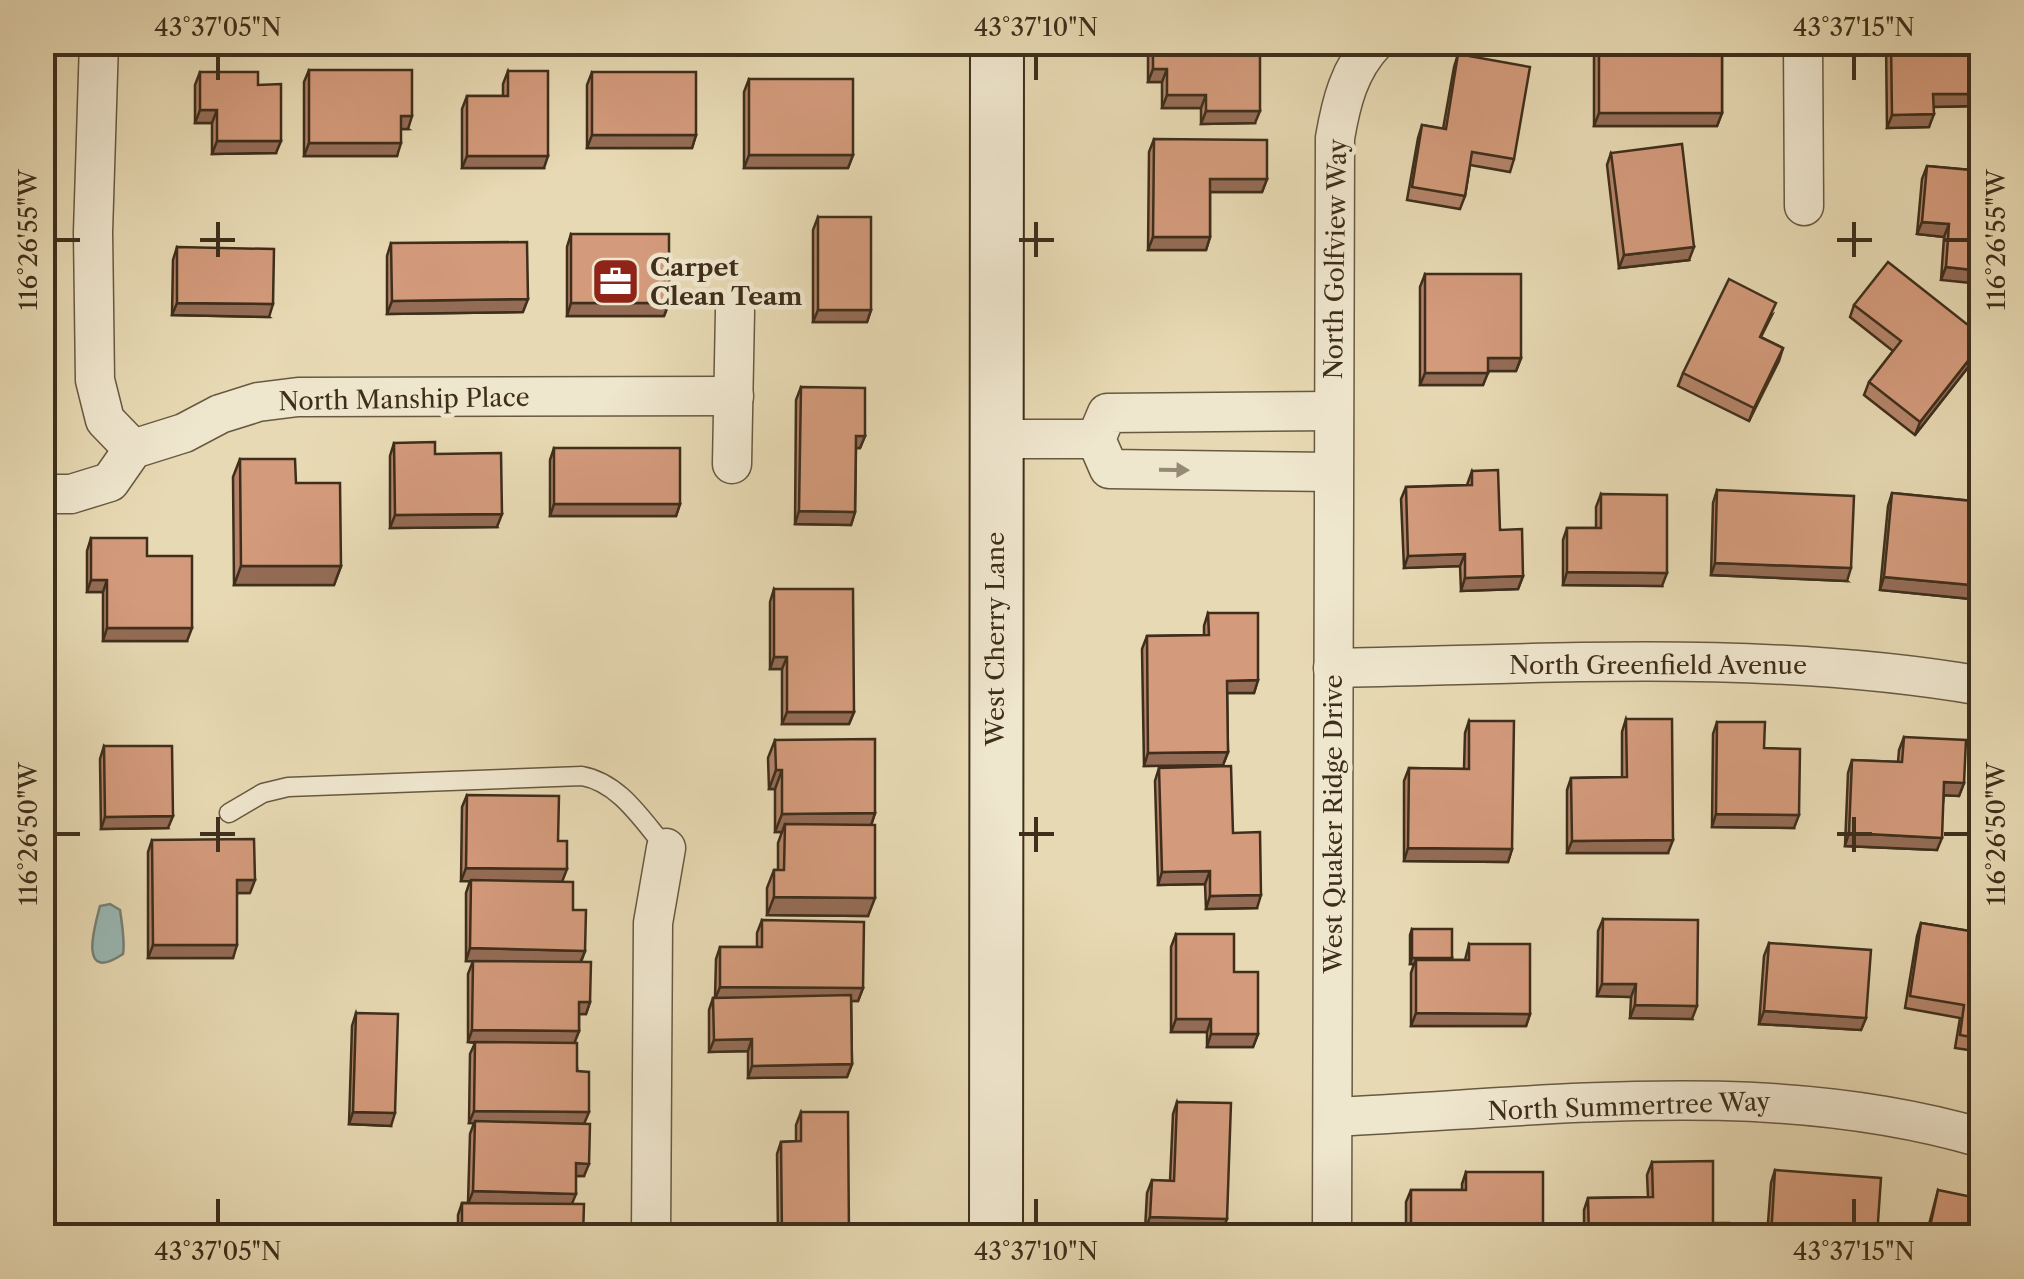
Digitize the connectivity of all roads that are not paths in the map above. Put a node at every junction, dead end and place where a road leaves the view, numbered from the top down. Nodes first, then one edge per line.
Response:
1 (99, 42) edge
2 (997, 42) edge
3 (1375, 42) edge
4 (1803, 42) edge
5 (1804, 206) dead end
6 (735, 310) dead end
7 (734, 396) junction
8 (1333, 411) junction
9 (994, 439) junction
10 (1096, 439) junction
11 (133, 449) junction
12 (732, 464) dead end
13 (1333, 472) junction
14 (42, 494) edge
15 (1333, 668) junction
16 (1982, 686) edge
17 (229, 813) dead end
18 (666, 848) joint
19 (1334, 1116) junction
20 (1982, 1138) edge
21 (651, 1236) edge
22 (996, 1236) edge
23 (1332, 1236) edge

1 - 11 street
2 - 9 main road, West Cherry Lane
3 - 8 street, North Golfview Way
4 - 5 street
6 - 7 street
7 - 11 street, North Manship Place
7 - 12 street
8 - 10 street, North Golfview Way
8 - 13 street, West Quaker Ridge Drive
9 - 10 street
9 - 22 main road, West Cherry Lane
10 -> 13 street
11 - 14 street
13 - 15 street, West Quaker Ridge Drive
15 - 16 street, North Greenfield Avenue
15 - 19 street, West Quaker Ridge Drive
17 - 18 lane
18 - 21 street
19 - 20 street, North Summertree Way
19 - 23 street, West Quaker Ridge Drive

